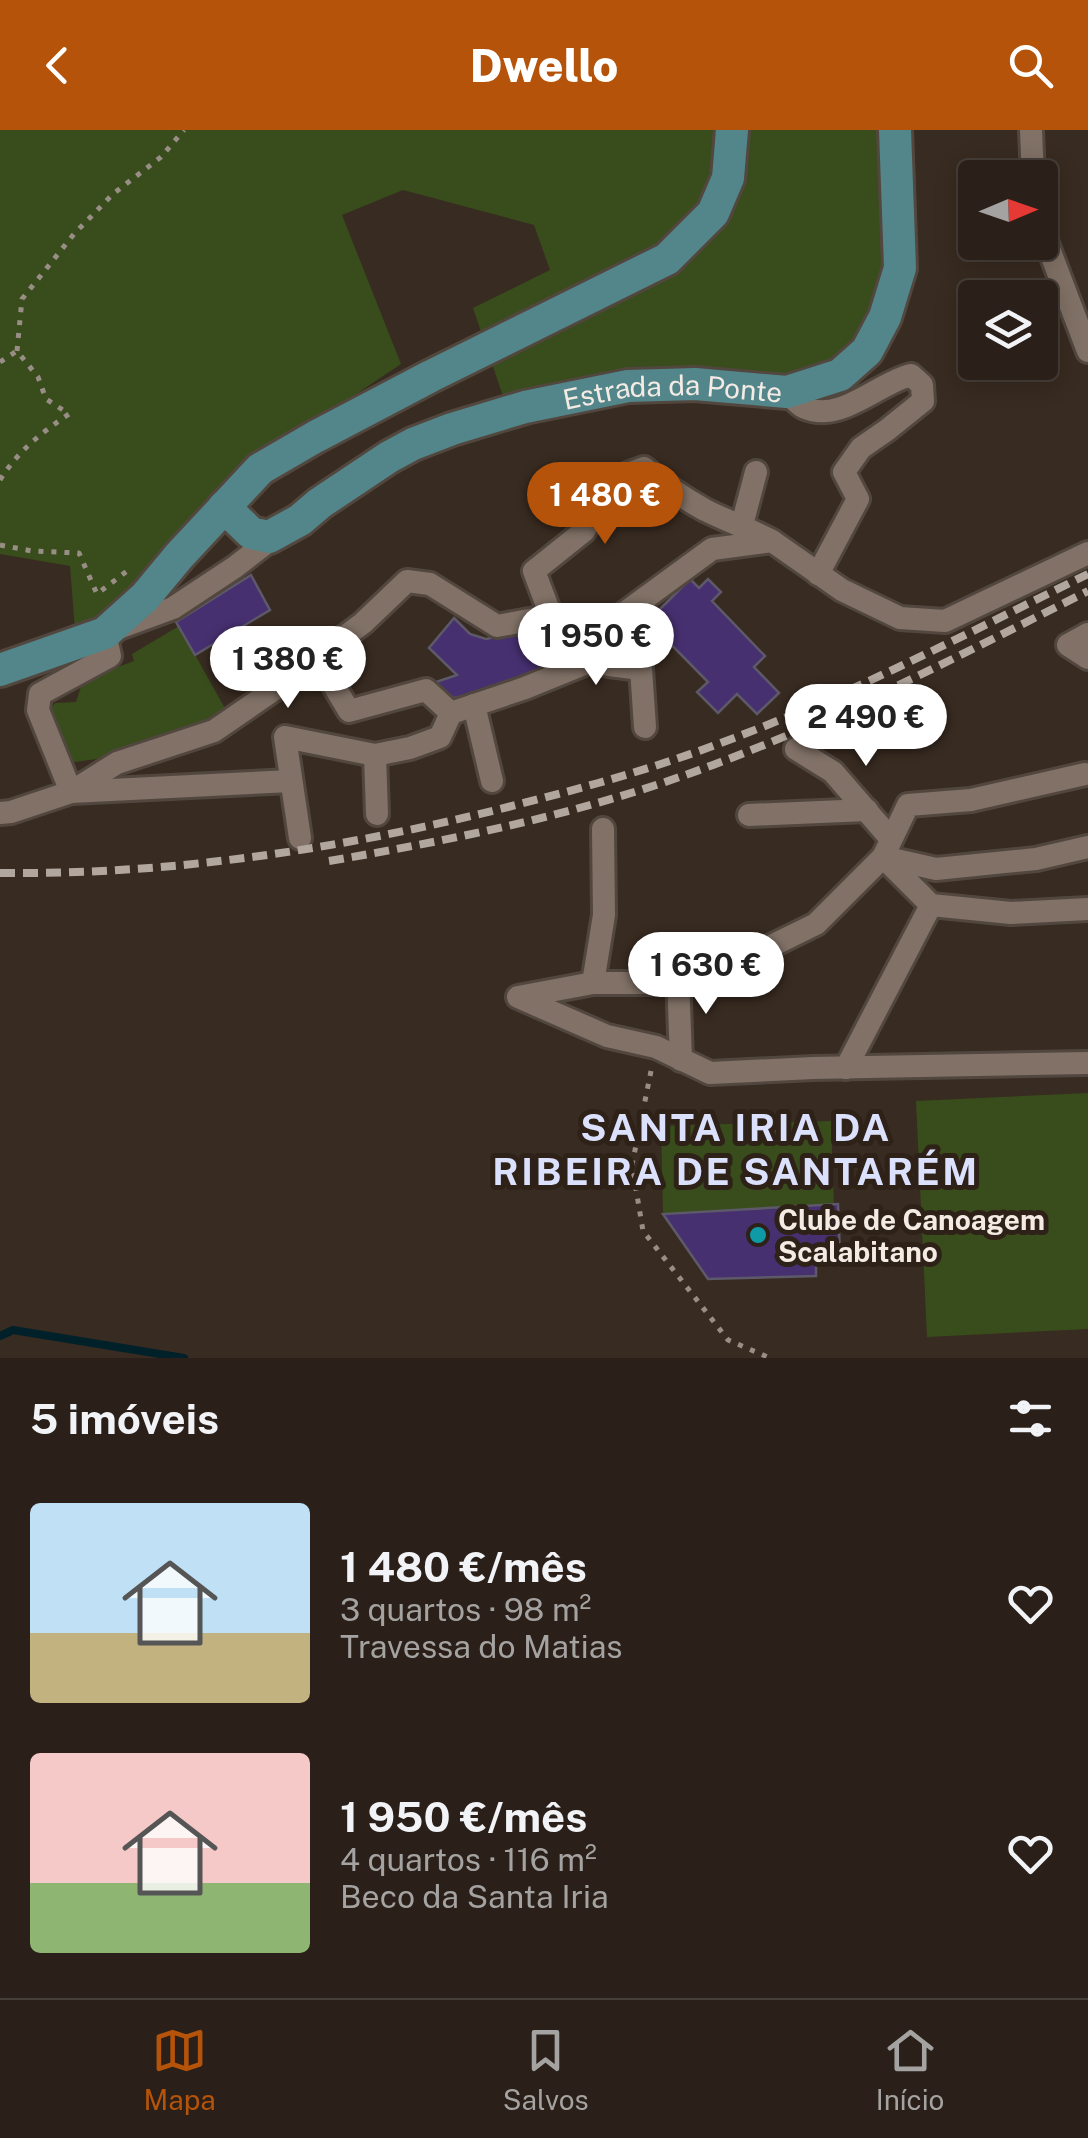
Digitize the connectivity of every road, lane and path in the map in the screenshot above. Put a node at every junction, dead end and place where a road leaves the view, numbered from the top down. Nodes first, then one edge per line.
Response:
1 (184, 130) edge
2 (732, 130) edge
3 (896, 130) edge
4 (1031, 130) edge
5 (1032, 160) edge
6 (1053, 260) edge
7 (1086, 345) edge
8 (16, 350) junction
9 (0, 362) edge
10 (787, 392) junction
11 (756, 472) dead end
12 (0, 480) edge
13 (224, 507) junction
14 (742, 525) junction
15 (279, 533) junction
16 (772, 541) junction
17 (0, 545) edge
18 (1088, 553) edge
19 (137, 562) dead end
20 (818, 574) junction
21 (550, 616) junction
22 (600, 631) junction
23 (106, 633) junction
24 (1078, 639) edge
25 (606, 655) junction
26 (317, 657) junction
27 (1088, 658) edge
28 (0, 670) edge
29 (463, 709) junction
30 (645, 727) dead end
31 (796, 749) dead end
32 (375, 755) junction
33 (1087, 771) edge
34 (492, 780) dead end
35 (291, 781) junction
36 (71, 792) junction
37 (867, 810) junction
38 (0, 812) edge
39 (377, 814) dead end
40 (749, 816) dead end
41 (603, 830) dead end
42 (300, 838) dead end
43 (1088, 847) edge
44 (887, 848) junction
45 (931, 905) junction
46 (1088, 909) edge
47 (678, 976) junction
48 (593, 983) junction
49 (656, 1048) junction
50 (681, 1060) junction
51 (1088, 1064) edge
52 (846, 1068) junction
53 (770, 1358) edge

1 - 8 path
2 - 13 main road
3 - 10 main road, Estrada da Ponte
4 - 5 street
6 - 7 street
8 - 9 path
8 - 12 path
10 - 15 main road, Estrada da Ponte
10 - 20 street
11 - 14 street
13 - 15 main road
13 - 23 main road
14 - 16 street
14 - 21 street
15 - 23 street
16 - 20 street
16 - 22 street
17 - 19 path
18 - 20 street
21 - 22 street
21 - 26 street
22 - 25 street
23 - 28 main road
23 - 36 street
24 - 27 street
25 - 29 street
25 - 30 street
26 - 29 street
26 - 36 street
29 - 32 street
29 - 34 street
31 - 37 street
32 - 35 street
32 - 39 street
33 - 44 street
35 - 36 street
35 - 42 street
36 - 38 street
37 - 40 street
37 - 44 street
41 - 48 street
43 - 44 street
44 - 45 street
44 - 47 street
45 - 46 street
45 - 52 street
47 - 48 street
47 - 50 street
48 - 49 street
49 - 50 street
49 - 53 path
50 - 52 street
51 - 52 street

